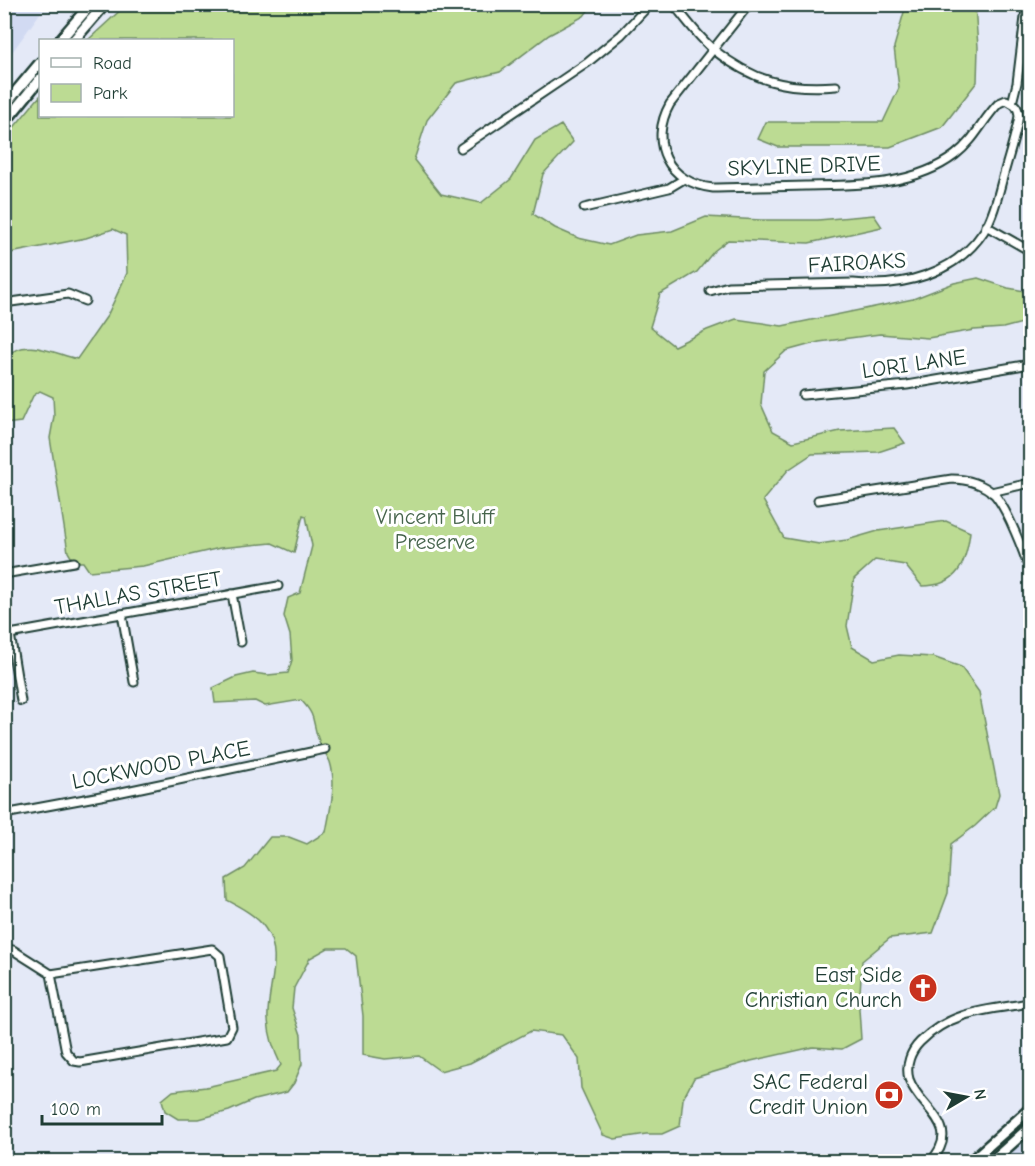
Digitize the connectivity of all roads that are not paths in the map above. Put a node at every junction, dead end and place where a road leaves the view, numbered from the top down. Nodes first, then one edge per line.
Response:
1 (91, 4) edge
2 (105, 4) edge
3 (650, 4) edge
4 (673, 4) edge
5 (749, 4) edge
6 (1026, 6) edge
7 (61, 39) edge
8 (75, 39) edge
9 (713, 49) junction
10 (39, 64) edge
11 (39, 80) edge
12 (836, 86) dead end
13 (1012, 103) junction
14 (4, 106) edge
15 (4, 123) edge
16 (461, 148) dead end
17 (684, 179) junction
18 (584, 208) dead end
19 (986, 226) junction
20 (1030, 251) edge
21 (710, 291) dead end
22 (85, 301) dead end
23 (4, 303) edge
24 (1030, 364) edge
25 (802, 395) dead end
26 (1030, 483) edge
27 (991, 492) junction
28 (818, 500) dead end
29 (74, 562) dead end
30 (1030, 572) edge
31 (4, 574) edge
32 (278, 586) dead end
33 (232, 594) junction
34 (122, 614) junction
35 (7, 634) edge
36 (241, 642) dead end
37 (134, 682) dead end
38 (21, 701) dead end
39 (325, 749) dead end
40 (4, 814) edge
41 (4, 948) edge
42 (51, 974) junction
43 (1030, 1003) edge
44 (1030, 1109) edge
45 (1030, 1127) edge
46 (930, 1161) edge
47 (975, 1161) edge
48 (991, 1161) edge

1 - 7 main road
2 - 8 main road
3 - 16 street
4 - 9 street
5 - 9 street
6 - 13 street
9 - 12 street
9 - 17 street
10 - 14 main road
11 - 15 main road
13 - 17 street, SKYLINE DRIVE
13 - 19 street
17 - 18 street
19 - 20 street
19 - 21 street, FAIROAKS
22 - 23 street
24 - 25 street, LORI LANE
26 - 27 street
27 - 28 street
27 - 30 street
29 - 31 street
32 - 33 street, THALLAS STREET
33 - 34 street, THALLAS STREET
33 - 36 street
34 - 35 street, THALLAS STREET
34 - 37 street
35 - 38 street
39 - 40 street, LOCKWOOD PLACE
41 - 42 street
42 - 42 street
43 - 46 street
44 - 47 main road
45 - 48 main road

